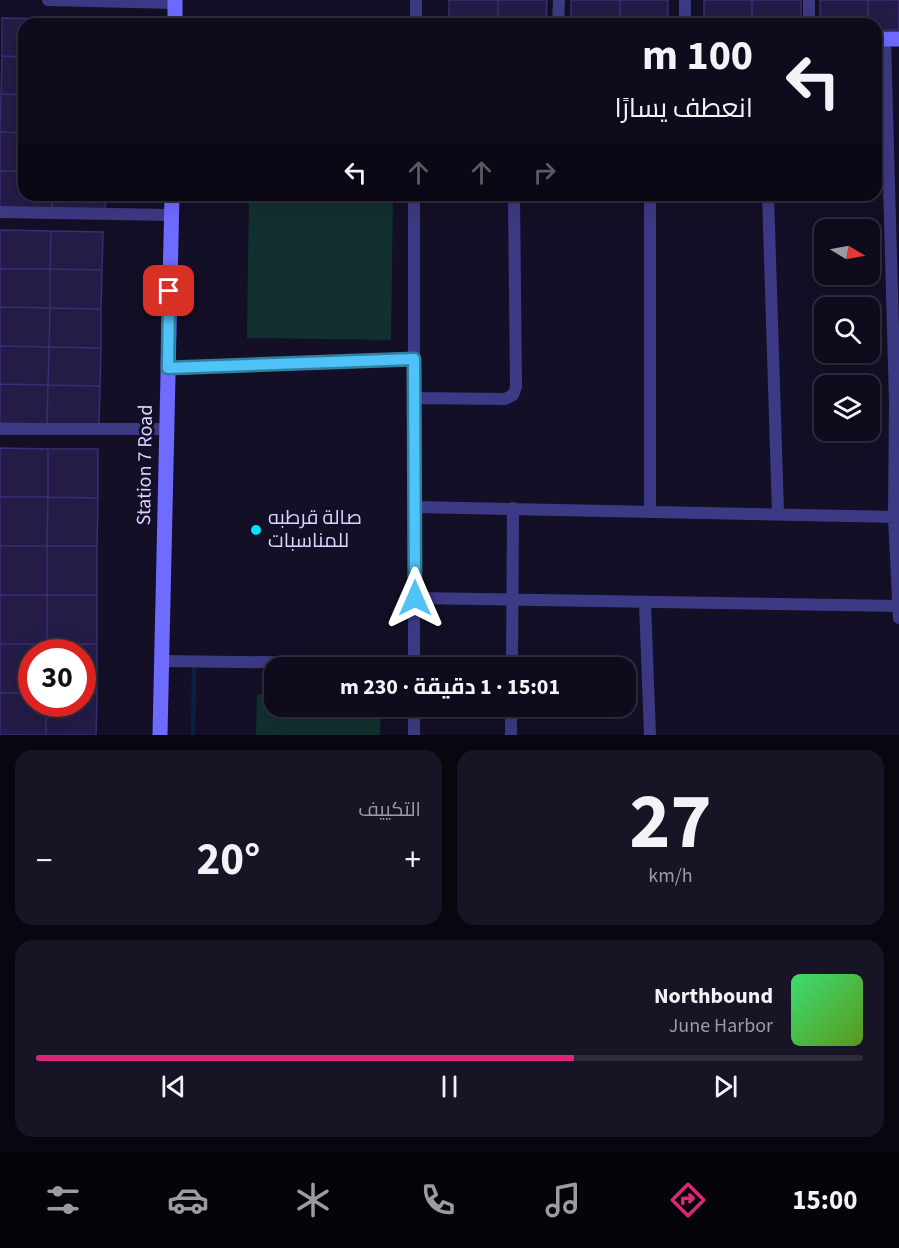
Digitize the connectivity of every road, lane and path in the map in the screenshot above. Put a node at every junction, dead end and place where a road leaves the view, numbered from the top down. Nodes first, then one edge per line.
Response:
1 (48, 0) edge
2 (416, 0) edge
3 (559, 0) edge
4 (685, 0) edge
5 (809, 0) edge
6 (175, 2) edge
7 (175, 18) edge
8 (416, 18) edge
9 (558, 18) edge
10 (685, 18) edge
11 (809, 18) edge
12 (887, 39) edge
13 (882, 180) edge
14 (172, 201) edge
15 (414, 201) edge
16 (514, 201) edge
17 (650, 201) edge
18 (768, 201) edge
19 (0, 212) edge
20 (171, 215) junction
21 (895, 272) edge
22 (414, 359) junction
23 (168, 368) junction
24 (414, 398) junction
25 (897, 402) edge
26 (0, 429) edge
27 (167, 429) junction
28 (415, 507) junction
29 (513, 508) junction
30 (650, 511) junction
31 (778, 513) junction
32 (897, 517) edge
33 (415, 598) junction
34 (513, 599) junction
35 (645, 603) junction
36 (899, 610) edge
37 (414, 657) edge
38 (512, 657) edge
39 (161, 661) junction
40 (264, 663) edge
41 (414, 717) edge
42 (511, 717) edge
43 (160, 735) edge
44 (414, 735) edge
45 (511, 735) edge
46 (650, 735) edge

1 - 6 street
2 - 8 street
3 - 9 street
4 - 10 street
5 - 11 street
6 - 7 street
12 - 13 street
13 - 21 street
14 - 20 street, Station 7 Road
15 - 22 street
16 - 24 street
17 - 30 street
18 - 31 street
19 - 20 street
20 - 23 street, Station 7 Road
21 - 25 street
22 - 23 street
22 - 24 street
23 - 27 street, Station 7 Road
24 - 28 street
25 - 32 street
26 - 27 street
27 - 39 street, Station 7 Road
28 - 29 street
28 - 33 street
29 - 30 street
29 - 34 street
30 - 31 street
31 - 32 street
32 - 36 street
33 - 34 street
33 - 37 street
34 - 35 street
34 - 38 street
35 - 36 street
35 - 46 street
39 - 40 street
39 - 43 street, Station 7 Road
41 - 44 street
42 - 45 street

